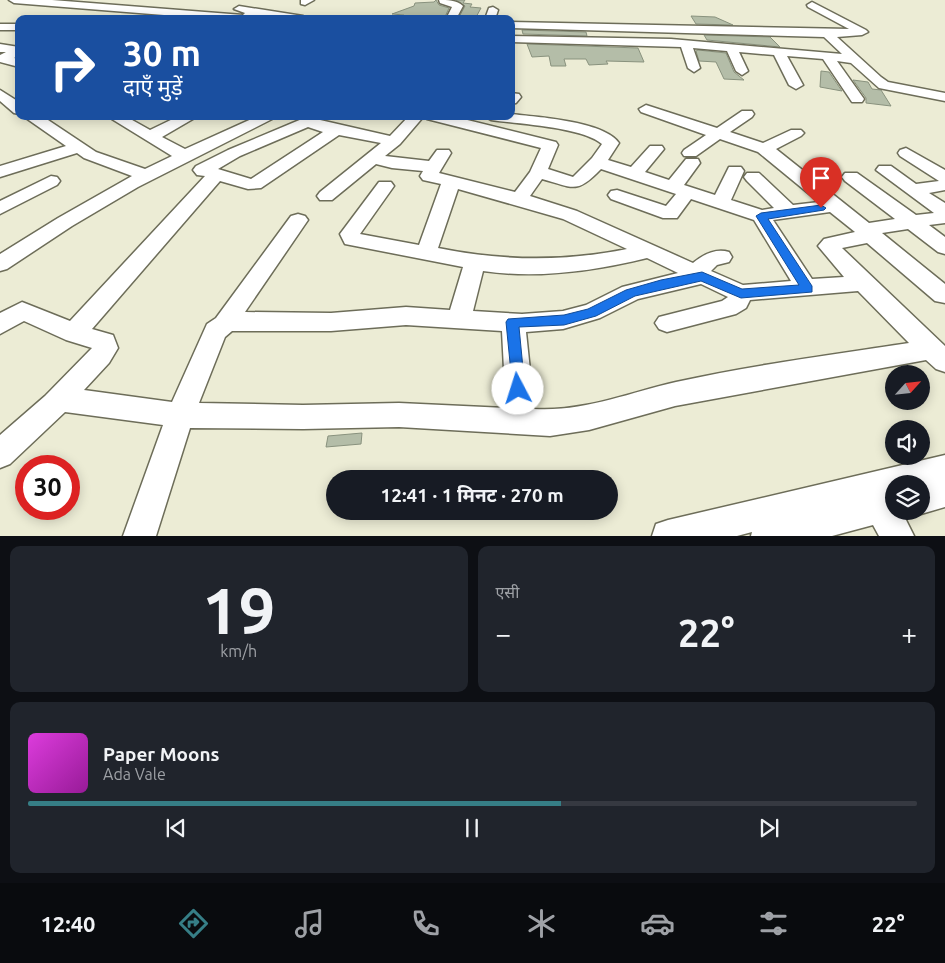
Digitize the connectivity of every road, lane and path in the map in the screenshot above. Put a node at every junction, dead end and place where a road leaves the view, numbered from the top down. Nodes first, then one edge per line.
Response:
1 (14, 0) edge
2 (120, 0) edge
3 (141, 0) edge
4 (443, 1) dead end
5 (69, 4) edge
6 (812, 4) dead end
7 (222, 5) dead end
8 (109, 8) junction
9 (431, 8) dead end
10 (49, 15) dead end
11 (96, 15) edge
12 (149, 15) edge
13 (249, 15) edge
14 (454, 15) edge
15 (515, 25) edge
16 (0, 27) edge
17 (15, 28) edge
18 (827, 34) junction
19 (515, 40) edge
20 (15, 43) edge
21 (686, 44) junction
22 (731, 47) junction
23 (1, 48) edge
24 (15, 50) edge
25 (15, 50) edge
26 (778, 51) junction
27 (826, 56) junction
28 (855, 60) junction
29 (15, 62) edge
30 (694, 68) dead end
31 (15, 70) edge
32 (742, 71) dead end
33 (0, 73) edge
34 (796, 85) dead end
35 (15, 93) edge
36 (1, 96) edge
37 (945, 97) edge
38 (858, 99) dead end
39 (15, 107) edge
40 (646, 109) dead end
41 (694, 111) dead end
42 (15, 113) edge
43 (747, 114) dead end
44 (0, 115) edge
45 (515, 118) edge
46 (35, 120) edge
47 (121, 120) edge
48 (183, 120) edge
49 (262, 120) edge
50 (300, 120) edge
51 (309, 120) edge
52 (413, 120) edge
53 (448, 120) edge
54 (481, 120) edge
55 (476, 127) junction
56 (726, 128) junction
57 (336, 130) junction
58 (796, 133) dead end
59 (151, 136) junction
60 (394, 141) junction
61 (80, 147) junction
62 (656, 149) dead end
63 (764, 149) junction
64 (906, 153) dead end
65 (178, 158) junction
66 (374, 158) junction
67 (598, 162) junction
68 (884, 170) dead end
69 (735, 171) dead end
70 (0, 172) edge
71 (538, 172) junction
72 (209, 173) junction
73 (634, 174) junction
74 (147, 176) junction
75 (753, 177) dead end
76 (851, 177) dead end
77 (945, 177) edge
78 (51, 181) dead end
79 (451, 182) junction
80 (945, 184) edge
81 (384, 186) dead end
82 (680, 189) junction
83 (914, 190) junction
84 (617, 194) dead end
85 (326, 196) dead end
86 (519, 199) junction
87 (720, 203) junction
88 (836, 206) junction
89 (0, 208) edge
90 (789, 212) junction
91 (945, 212) edge
92 (761, 216) junction
93 (945, 217) edge
94 (298, 220) dead end
95 (912, 222) junction
96 (869, 233) junction
97 (945, 247) edge
98 (648, 251) junction
99 (426, 253) junction
100 (4, 257) edge
101 (722, 257) dead end
102 (474, 262) junction
103 (699, 275) junction
104 (863, 283) junction
105 (807, 289) junction
106 (741, 294) junction
107 (944, 295) edge
108 (459, 318) junction
109 (513, 322) junction
110 (667, 323) dead end
111 (224, 324) junction
112 (0, 325) edge
113 (74, 333) junction
114 (938, 356) edge
115 (60, 399) junction
116 (180, 415) junction
117 (521, 422) junction
118 (0, 454) edge
119 (945, 470) edge
120 (945, 492) edge
121 (930, 496) edge
122 (885, 506) edge
123 (892, 520) edge
124 (139, 536) edge
125 (668, 536) edge
126 (767, 536) edge
127 (898, 536) edge

1 - 5 street
2 - 5 street
3 - 8 street
4 - 14 street
5 - 8 street
5 - 10 street
6 - 18 street
7 - 13 street
8 - 11 street
8 - 12 street
9 - 14 street
15 - 18 street
16 - 17 street
18 - 28 street
19 - 21 street
20 - 23 street
21 - 22 street
21 - 30 street
22 - 26 street
22 - 32 street
23 - 24 street
25 - 29 street
26 - 27 street
26 - 34 street
27 - 28 street
27 - 38 street
28 - 37 street
31 - 33 street
35 - 36 street
36 - 39 street
40 - 56 street
41 - 56 street
42 - 44 street
43 - 56 street
45 - 67 street
46 - 61 street
47 - 59 street
48 - 59 street
49 - 65 street
50 - 72 street
51 - 57 street
52 - 60 street
53 - 55 street
54 - 55 street
55 - 71 street
56 - 63 street
56 - 82 street
57 - 60 street
57 - 72 street
58 - 63 street
59 - 65 street
60 - 66 street
61 - 70 street
61 - 74 street
62 - 73 street
63 - 88 street
64 - 77 street
65 - 72 street
65 - 74 street
66 - 79 street
66 - 85 street
67 - 71 street
67 - 73 street
68 - 83 street
69 - 87 street
71 - 86 street
72 - 113 street
73 - 82 street
74 - 100 street
75 - 90 street
76 - 95 street
78 - 89 street
79 - 86 street
79 - 99 street
80 - 83 street
81 - 99 street
82 - 84 street
82 - 87 street
83 - 91 street
86 - 98 street
87 - 92 street
88 - 90 street
88 - 96 street
90 - 92 street
92 - 105 street
93 - 95 street
94 - 111 street
95 - 96 street
95 - 97 street
96 - 104 street
96 - 107 street
98 - 102 street
98 - 103 street
99 - 102 street
101 - 103 street
102 - 108 street
103 - 106 street
103 - 109 street
104 - 105 street
104 - 114 street
105 - 106 street
106 - 110 street
108 - 109 street
108 - 111 street
109 - 117 street
111 - 116 street
112 - 113 street
113 - 115 street
114 - 117 street
115 - 116 street
115 - 118 street
116 - 117 street
116 - 124 street
119 - 125 street
120 - 121 street
122 - 126 street
123 - 127 street

